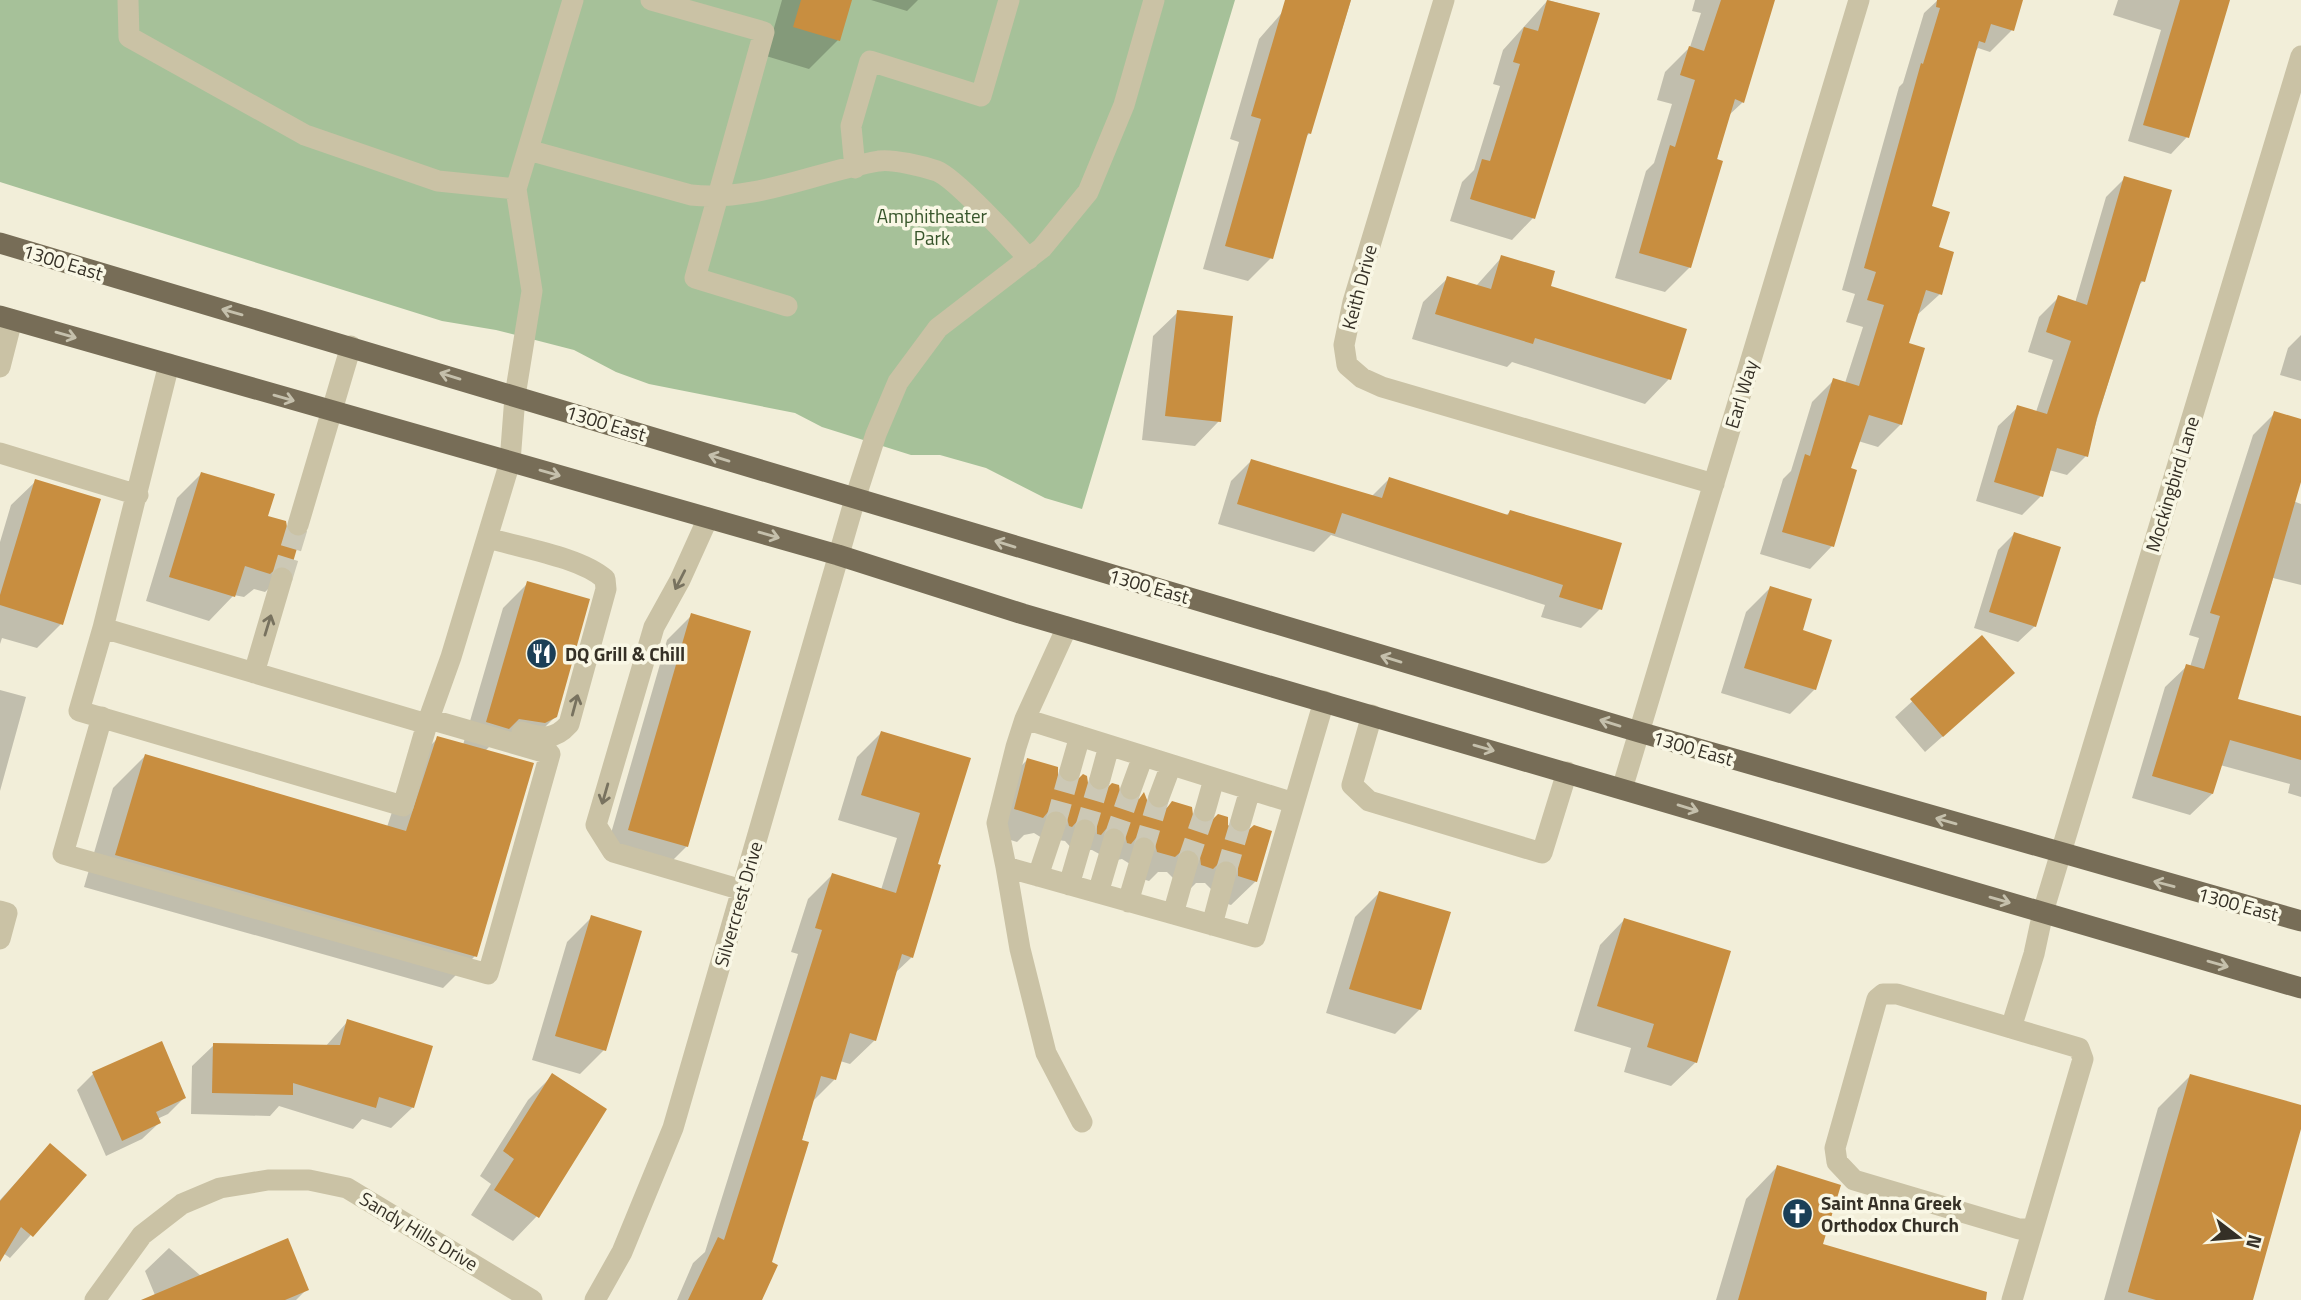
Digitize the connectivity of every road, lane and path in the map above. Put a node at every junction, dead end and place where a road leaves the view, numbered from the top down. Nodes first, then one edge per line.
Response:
1 (128, 0) edge
2 (573, 0) edge
3 (650, 0) edge
4 (1009, 0) edge
5 (1154, 0) edge
6 (1444, 0) edge
7 (1859, 0) edge
8 (2301, 57) edge
9 (528, 150) junction
10 (855, 168) junction
11 (516, 189) junction
12 (718, 198) junction
13 (0, 243) edge
14 (1029, 259) junction
15 (787, 306) dead end
16 (6, 318) edge
17 (351, 346) junction
18 (169, 365) junction
19 (0, 367) edge
20 (515, 396) junction
21 (332, 411) junction
22 (0, 453) edge
23 (510, 462) junction
24 (1714, 484) junction
25 (138, 495) junction
26 (855, 499) junction
27 (708, 518) junction
28 (298, 525) tunnel mouth
29 (488, 538) junction
30 (838, 555) junction
31 (282, 578) tunnel mouth
32 (1067, 627) junction
33 (103, 628) junction
34 (254, 673) junction
35 (1324, 701) junction
36 (1372, 715) junction
37 (429, 717) junction
38 (102, 718) junction
39 (1025, 719) junction
40 (1639, 732) junction
41 (1080, 736) junction
42 (1110, 746) junction
43 (1143, 756) junction
44 (1171, 765) junction
45 (1070, 771) tunnel mouth
46 (1567, 772) junction
47 (1100, 779) tunnel mouth
48 (1214, 779) junction
49 (1131, 789) tunnel mouth
50 (1622, 789) junction
51 (1250, 790) junction
52 (1159, 797) tunnel mouth
53 (1294, 803) junction
54 (1205, 811) tunnel mouth
55 (1241, 821) tunnel mouth
56 (1056, 822) tunnel mouth
57 (1085, 830) tunnel mouth
58 (1115, 839) tunnel mouth
59 (1144, 848) tunnel mouth
60 (2060, 855) junction
61 (1188, 861) tunnel mouth
62 (1006, 867) junction
63 (1226, 872) tunnel mouth
64 (1038, 876) junction
65 (1069, 885) junction
66 (742, 890) junction
67 (1098, 893) junction
68 (1128, 902) junction
69 (0, 911) edge
70 (2043, 912) junction
71 (1173, 914) junction
72 (2301, 921) edge
73 (1212, 925) junction
74 (0, 939) edge
75 (2301, 988) edge
76 (2011, 1028) junction
77 (1082, 1122) dead end
78 (2033, 1228) junction
79 (95, 1300) edge
80 (532, 1300) edge
81 (595, 1300) edge
82 (2012, 1300) edge

1 - 11 street
2 - 9 street
3 - 12 street
4 - 10 street
5 - 14 street, Silvercrest Drive
6 - 24 street, Keith Drive
7 - 24 street, Earl Way
8 - 60 street, Mockingbird Lane
9 - 11 street
9 - 12 street
10 - 12 street
10 - 14 street
11 - 20 street
12 - 15 street
17 -> 13 main road, 1300 East
14 - 26 street, Silvercrest Drive
16 -> 18 main road
16 - 19 street
20 -> 17 main road, 1300 East
17 - 21 street
18 -> 21 main road
18 - 25 street
20 - 23 street
26 -> 20 main road, 1300 East
21 - 23 main road
21 - 28 street
22 - 25 street
23 -> 27 main road
23 - 29 street
24 - 40 street, Earl Way
25 - 33 street
26 - 30 street, Silvercrest Drive
40 -> 26 main road, 1300 East
27 -> 30 main road
27 -> 66 street
29 - 37 street
37 -> 29 street
30 - 32 main road
30 - 66 street, Silvercrest Drive
34 -> 31 street
32 - 35 main road
32 - 39 street
33 - 34 street
33 - 38 street
34 - 37 street
35 - 36 main road
35 - 53 street
36 -> 46 main road
36 - 46 street
37 - 38 street
37 - 38 street
39 - 41 street
39 - 62 street
40 - 50 street, Earl Way
60 -> 40 main road, 1300 East
41 - 42 street
41 - 45 street
42 - 43 street
42 - 47 street
43 - 44 street
43 - 49 street
44 - 48 street
44 - 52 street
46 - 50 main road
48 - 51 street
48 - 54 street
50 -> 70 main road
51 - 53 street
51 - 55 street
53 - 73 street
56 - 64 street
57 - 65 street
58 - 67 street
59 - 68 street
60 - 70 street, Mockingbird Lane
72 -> 60 main road, 1300 East
61 - 71 street
62 - 64 street
62 - 77 street
63 - 73 street
64 - 65 street
65 - 67 street
66 - 81 street, Silvercrest Drive
67 - 68 street
68 - 71 street
69 - 74 street
70 -> 75 main road
70 - 76 street, Mockingbird Lane
71 - 73 street
76 - 78 street
76 - 78 street
78 - 82 street
79 - 80 street, Sandy Hills Drive

